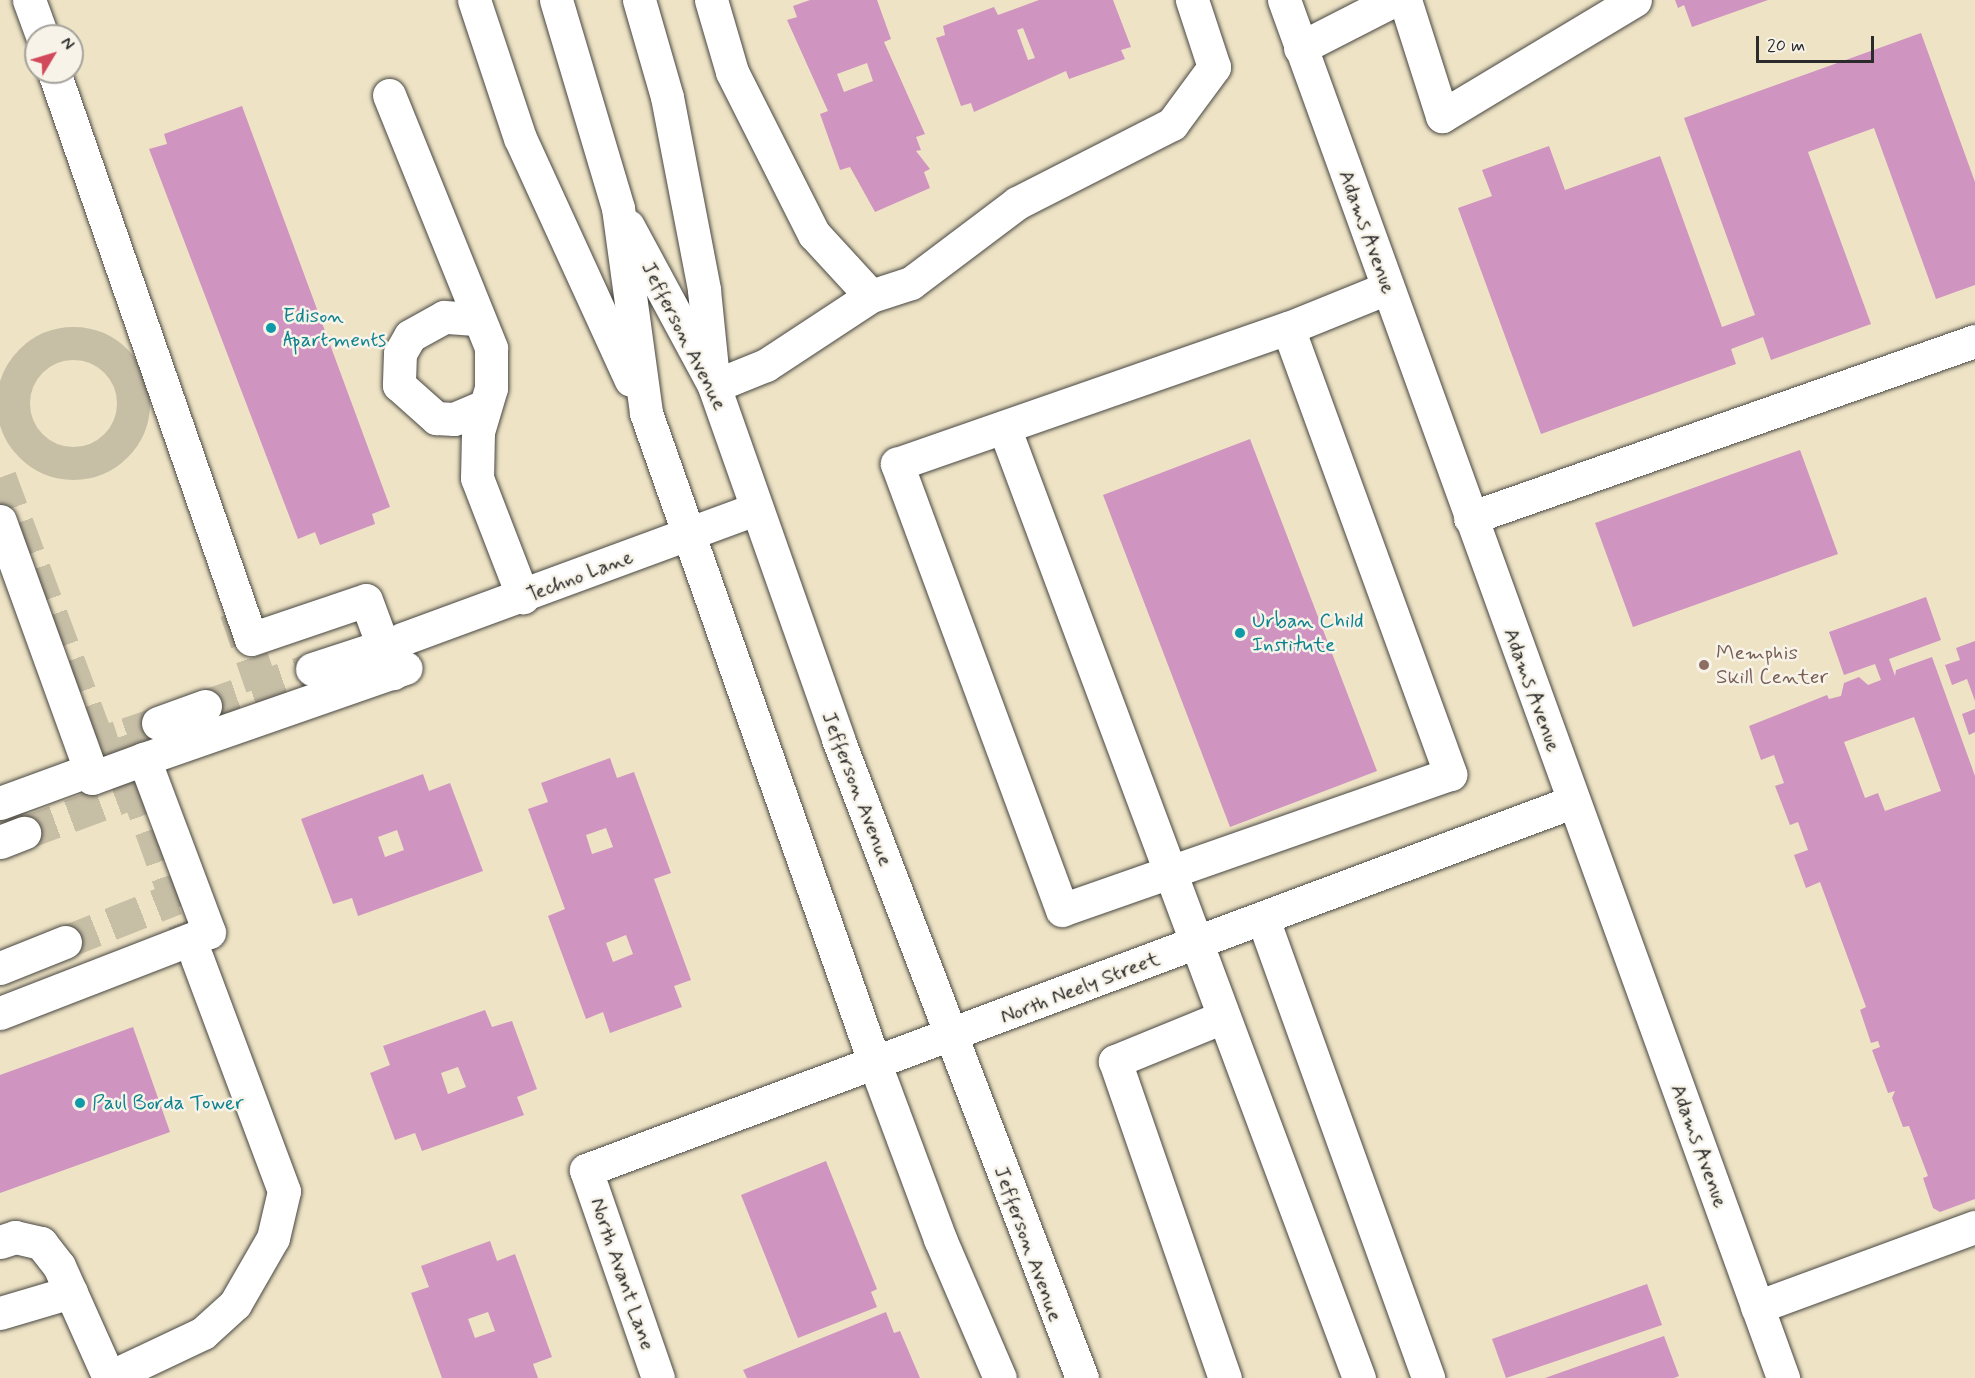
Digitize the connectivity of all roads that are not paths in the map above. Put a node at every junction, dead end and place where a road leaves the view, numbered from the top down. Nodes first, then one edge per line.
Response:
1 (29, 0) edge
2 (474, 0) edge
3 (556, 0) edge
4 (639, 0) edge
5 (711, 0) edge
6 (1192, 0) edge
7 (1284, 0) edge
8 (1394, 0) edge
9 (1405, 0) edge
10 (1635, 0) edge
11 (38, 24) edge
12 (1300, 48) junction
13 (58, 84) edge
14 (389, 95) dead end
15 (618, 208) junction
16 (1387, 288) junction
17 (871, 296) junction
18 (475, 319) junction
19 (1288, 328) junction
20 (1975, 341) edge
21 (714, 386) junction
22 (485, 406) junction
23 (646, 412) junction
24 (1004, 427) junction
25 (756, 509) junction
26 (1470, 518) junction
27 (0, 521) edge
28 (688, 535) junction
29 (523, 597) junction
30 (367, 651) dead end
31 (400, 660) junction
32 (312, 669) tunnel mouth
33 (205, 706) tunnel mouth
34 (158, 723) tunnel mouth
35 (144, 759) junction
36 (90, 770) junction
37 (1572, 802) junction
38 (0, 803) edge
39 (1169, 872) junction
40 (1263, 919) junction
41 (65, 942) tunnel mouth
42 (1196, 944) junction
43 (197, 958) tunnel mouth
44 (0, 968) edge
45 (0, 1012) edge
46 (1223, 1017) junction
47 (951, 1037) junction
48 (875, 1064) junction
49 (586, 1170) joint
50 (1975, 1227) edge
51 (0, 1242) edge
52 (71, 1292) junction
53 (1757, 1307) junction
54 (0, 1313) edge
55 (109, 1378) edge
56 (658, 1378) edge
57 (1000, 1378) edge
58 (1082, 1378) edge
59 (1225, 1378) edge
60 (1359, 1378) edge
61 (1428, 1378) edge
62 (1783, 1378) edge

1 - 11 street
2 - 23 street
3 - 15 street, Jefferson Avenue
4 - 21 street
5 - 17 street
6 - 17 street
7 - 12 street, Adams Avenue
8 - 12 street
9 - 10 street
12 - 16 street, Adams Avenue
13 - 31 street
14 - 18 street
15 - 21 street, Jefferson Avenue
15 - 23 street, Jefferson Avenue
16 - 19 street
16 - 26 street, Adams Avenue
17 - 21 street
18 - 22 street
18 - 22 street
19 - 24 street
19 - 39 street
20 - 26 street
21 - 25 street, Jefferson Avenue
22 - 29 street
23 - 28 street, Jefferson Avenue
24 - 39 street
24 - 39 street
25 - 28 street, Techno Lane
25 - 47 street, Jefferson Avenue
26 - 37 street, Adams Avenue
27 - 36 street
28 - 29 street, Techno Lane
28 - 48 street, Jefferson Avenue
29 - 31 street, Techno Lane
30 - 32 street
31 - 35 street, Techno Lane
33 - 34 street
35 - 36 street, Techno Lane
35 - 45 street
36 - 38 street
37 - 40 street, North Neely Street
37 - 53 street, Adams Avenue
39 - 42 street
40 - 42 street, North Neely Street
40 - 61 street
41 - 44 street
42 - 46 street
42 - 47 street, North Neely Street
43 - 55 street
46 - 59 street
46 - 60 street
47 - 48 street, North Neely Street
47 - 58 street, Jefferson Avenue
48 - 49 street, North Neely Street
48 - 57 street, Jefferson Avenue
49 - 56 street, North Avant Lane
50 - 53 street
51 - 52 street
52 - 54 street
52 - 55 street
53 - 62 street, Adams Avenue

